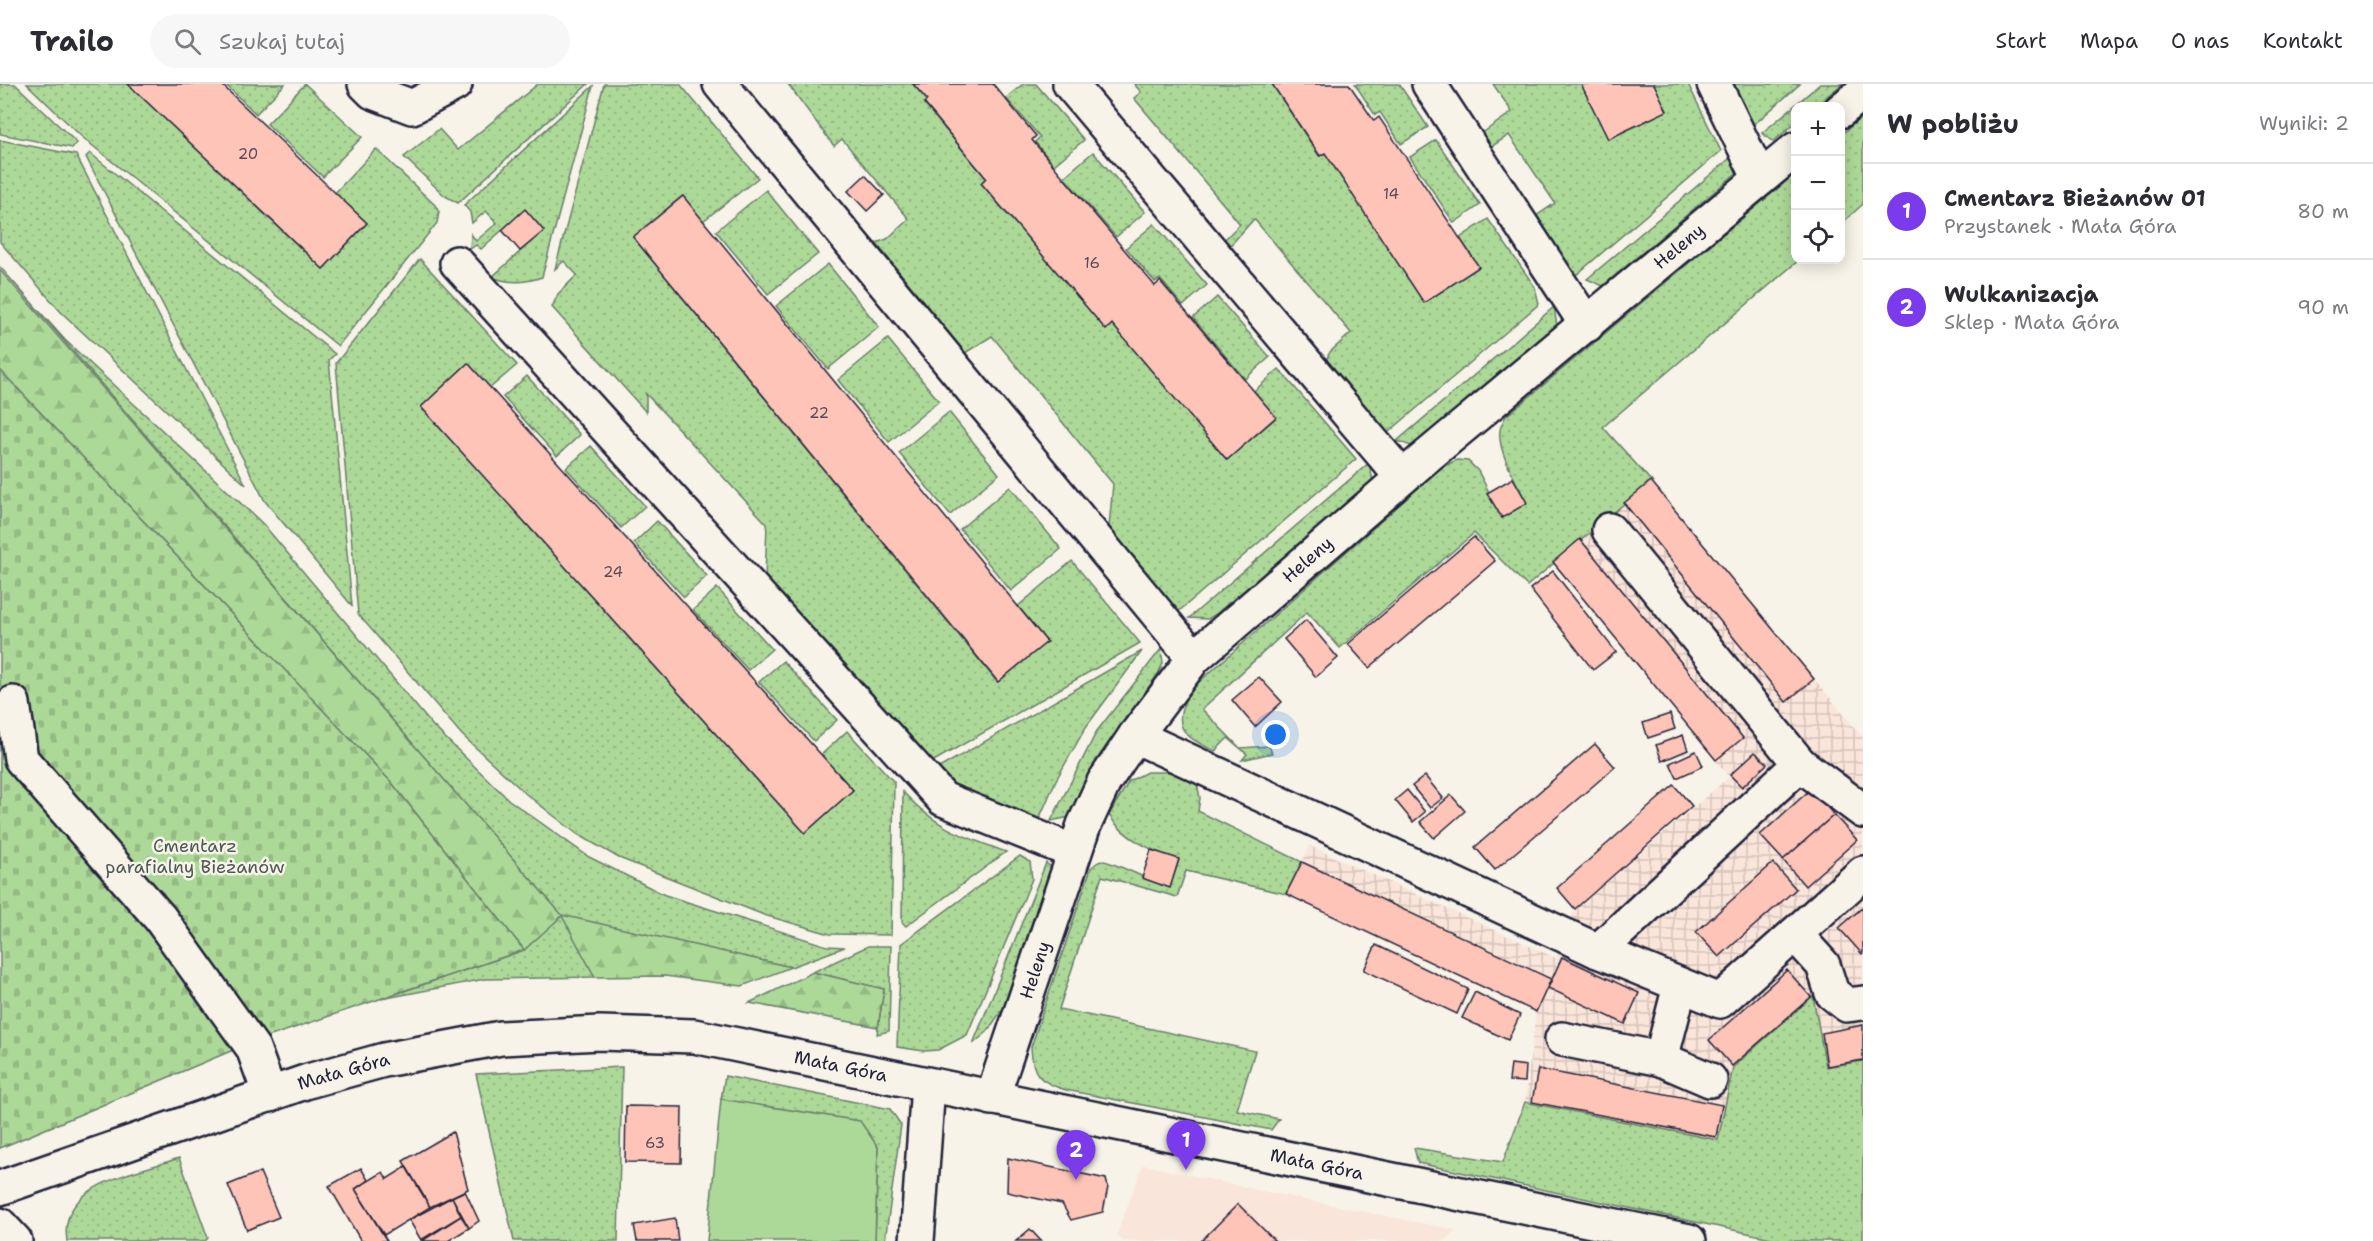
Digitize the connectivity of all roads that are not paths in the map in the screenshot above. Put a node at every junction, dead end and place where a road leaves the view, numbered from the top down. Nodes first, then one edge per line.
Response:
1 (365, 84) edge
2 (455, 84) edge
3 (720, 84) edge
4 (1070, 84) edge
5 (1429, 84) edge
6 (1714, 84) edge
7 (1863, 92) edge
8 (1845, 107) edge
9 (1791, 153) edge
10 (1760, 179) junction
11 (457, 263) dead end
12 (1587, 325) junction
13 (1402, 477) junction
14 (1609, 530) dead end
15 (1194, 658) junction
16 (13, 703) dead end
17 (1135, 736) junction
18 (1800, 764) junction
19 (1863, 811) edge
20 (1074, 852) junction
21 (1863, 873) edge
22 (1795, 934) junction
23 (1598, 951) junction
24 (1680, 986) junction
25 (1863, 1003) edge
26 (1562, 1039) dead end
27 (1661, 1059) junction
28 (1710, 1080) dead end
29 (928, 1085) junction
30 (270, 1095) junction
31 (992, 1098) junction
32 (0, 1188) edge
33 (0, 1225) edge
34 (1626, 1234) edge
35 (15, 1241) edge
36 (918, 1241) edge
37 (1689, 1241) edge

1 - 2 street
3 - 15 street
4 - 13 street
5 - 12 street
6 - 10 street
7 - 8 street
9 - 10 street, Heleny
10 - 12 street, Heleny
11 - 20 street
12 - 13 street, Heleny
13 - 15 street, Heleny
14 - 18 street
15 - 17 street, Heleny
16 - 30 street
17 - 20 street, Heleny
17 - 23 street
18 - 19 street
18 - 23 street
20 - 31 street, Heleny
21 - 22 street
22 - 24 street
22 - 25 street
23 - 24 street
24 - 27 street
26 - 27 street
27 - 28 street
29 - 30 street, Mała Góra
29 - 31 street, Mała Góra
29 - 36 street
30 - 32 street, Mała Góra
31 - 34 street, Mała Góra
33 - 35 street
34 - 37 street, Mała Góra

